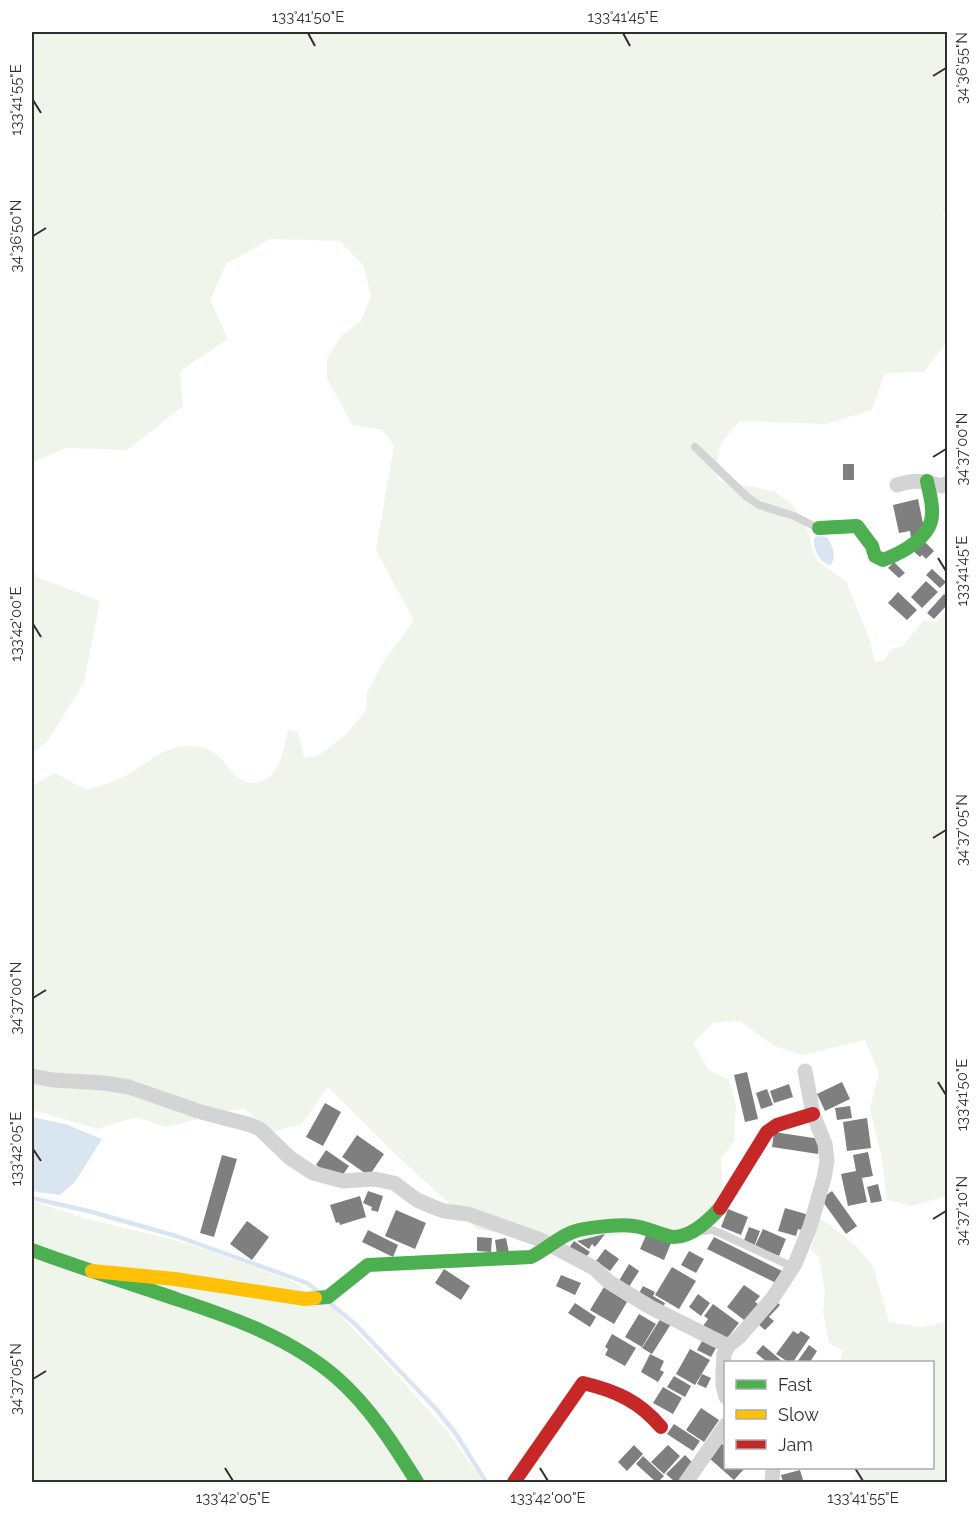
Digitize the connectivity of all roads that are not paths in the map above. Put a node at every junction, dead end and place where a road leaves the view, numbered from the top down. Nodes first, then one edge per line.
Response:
1 (694, 447) dead end
2 (927, 481) junction
3 (948, 483) edge
4 (897, 485) dead end
5 (819, 528) joint
6 (805, 1071) dead end
7 (32, 1076) edge
8 (813, 1114) junction
9 (689, 1234) junction
10 (551, 1246) junction
11 (32, 1250) edge
12 (793, 1267) junction
13 (92, 1270) junction
14 (728, 1346) junction
15 (724, 1389) edge
16 (661, 1427) dead end
17 (724, 1428) edge
18 (417, 1482) edge
19 (514, 1482) edge
20 (686, 1482) edge

1 - 5 lane
2 - 3 street
2 - 4 street
2 - 5 street
6 - 8 street
7 - 10 street
8 - 9 street
8 - 12 street
9 - 10 street
9 - 12 lane
10 - 13 street
10 - 14 street
11 - 13 street
12 - 14 street
13 - 18 street
14 - 15 street
16 - 19 street
17 - 20 street

